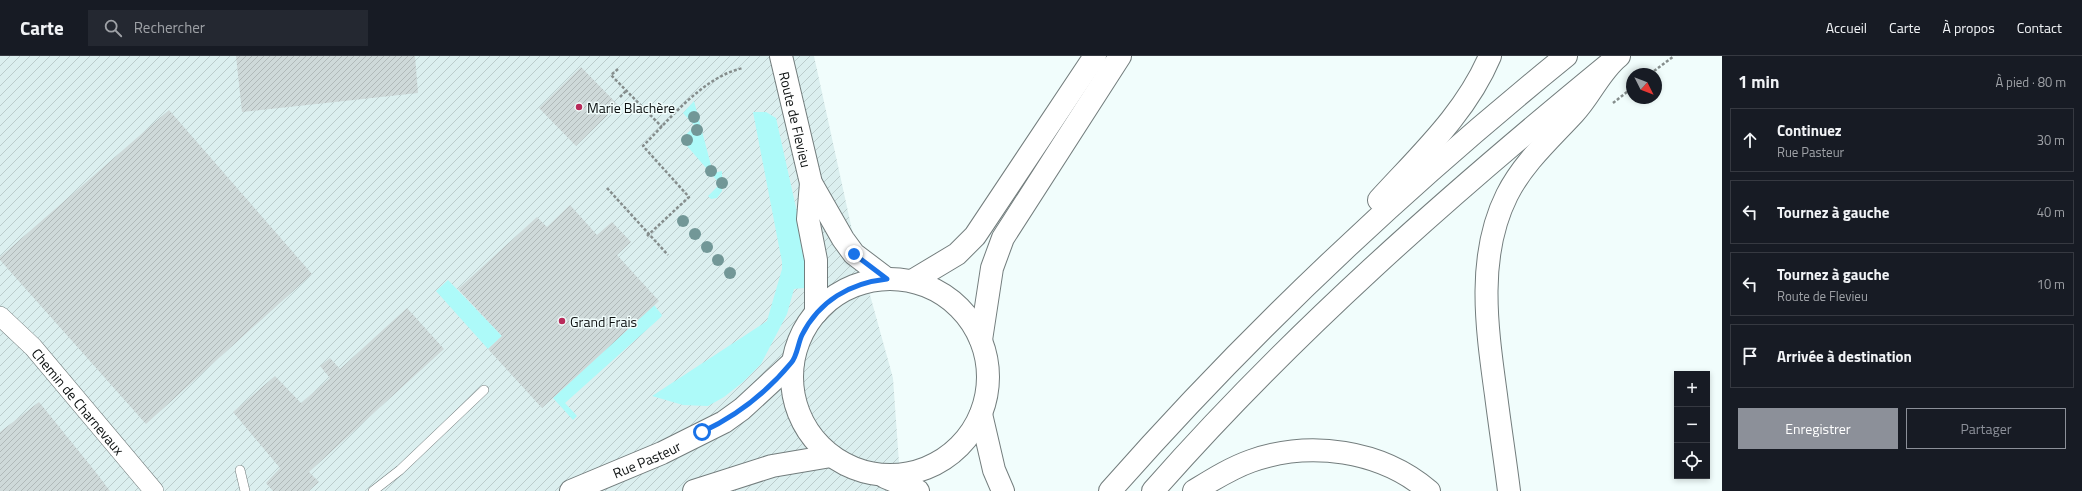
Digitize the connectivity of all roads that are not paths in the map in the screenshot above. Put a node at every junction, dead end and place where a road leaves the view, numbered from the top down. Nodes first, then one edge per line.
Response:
1 (781, 56) edge
2 (1095, 56) edge
3 (1120, 56) edge
4 (1490, 56) edge
5 (1566, 56) edge
6 (1614, 60) edge
7 (811, 183) junction
8 (887, 279) junction
9 (912, 281) junction
10 (816, 313) junction
11 (0, 316) edge
12 (1259, 330) junction
13 (981, 340) junction
14 (793, 362) junction
15 (484, 390) dead end
16 (981, 414) junction
17 (831, 456) junction
18 (240, 470) dead end
19 (880, 475) junction
20 (154, 491) edge
21 (245, 491) edge
22 (373, 491) edge
23 (571, 491) edge
24 (694, 491) edge
25 (918, 491) edge
26 (1003, 491) edge
27 (1110, 491) edge
28 (1153, 491) edge
29 (1194, 491) edge
30 (1429, 491) edge
31 (1509, 491) edge

1 - 7 main road, Route de Flevieu
2 - 9 main road
3 - 13 main road
4 - 12 main road
5 - 12 main road
6 - 28 main road
6 - 31 main road
7 - 8 main road, Route de Flevieu
7 - 10 main road, Route de Flevieu
8 - 9 main road
8 - 10 main road
9 - 13 main road
10 - 14 main road
11 - 20 street, Chemin de Charnevaux
12 - 27 main road
13 - 16 main road
14 - 17 main road
14 - 23 main road, Rue Pasteur
15 - 22 lane
16 - 19 main road
16 - 26 main road
17 - 19 main road
17 - 24 main road
18 - 21 lane
19 - 25 main road
29 - 30 main road

